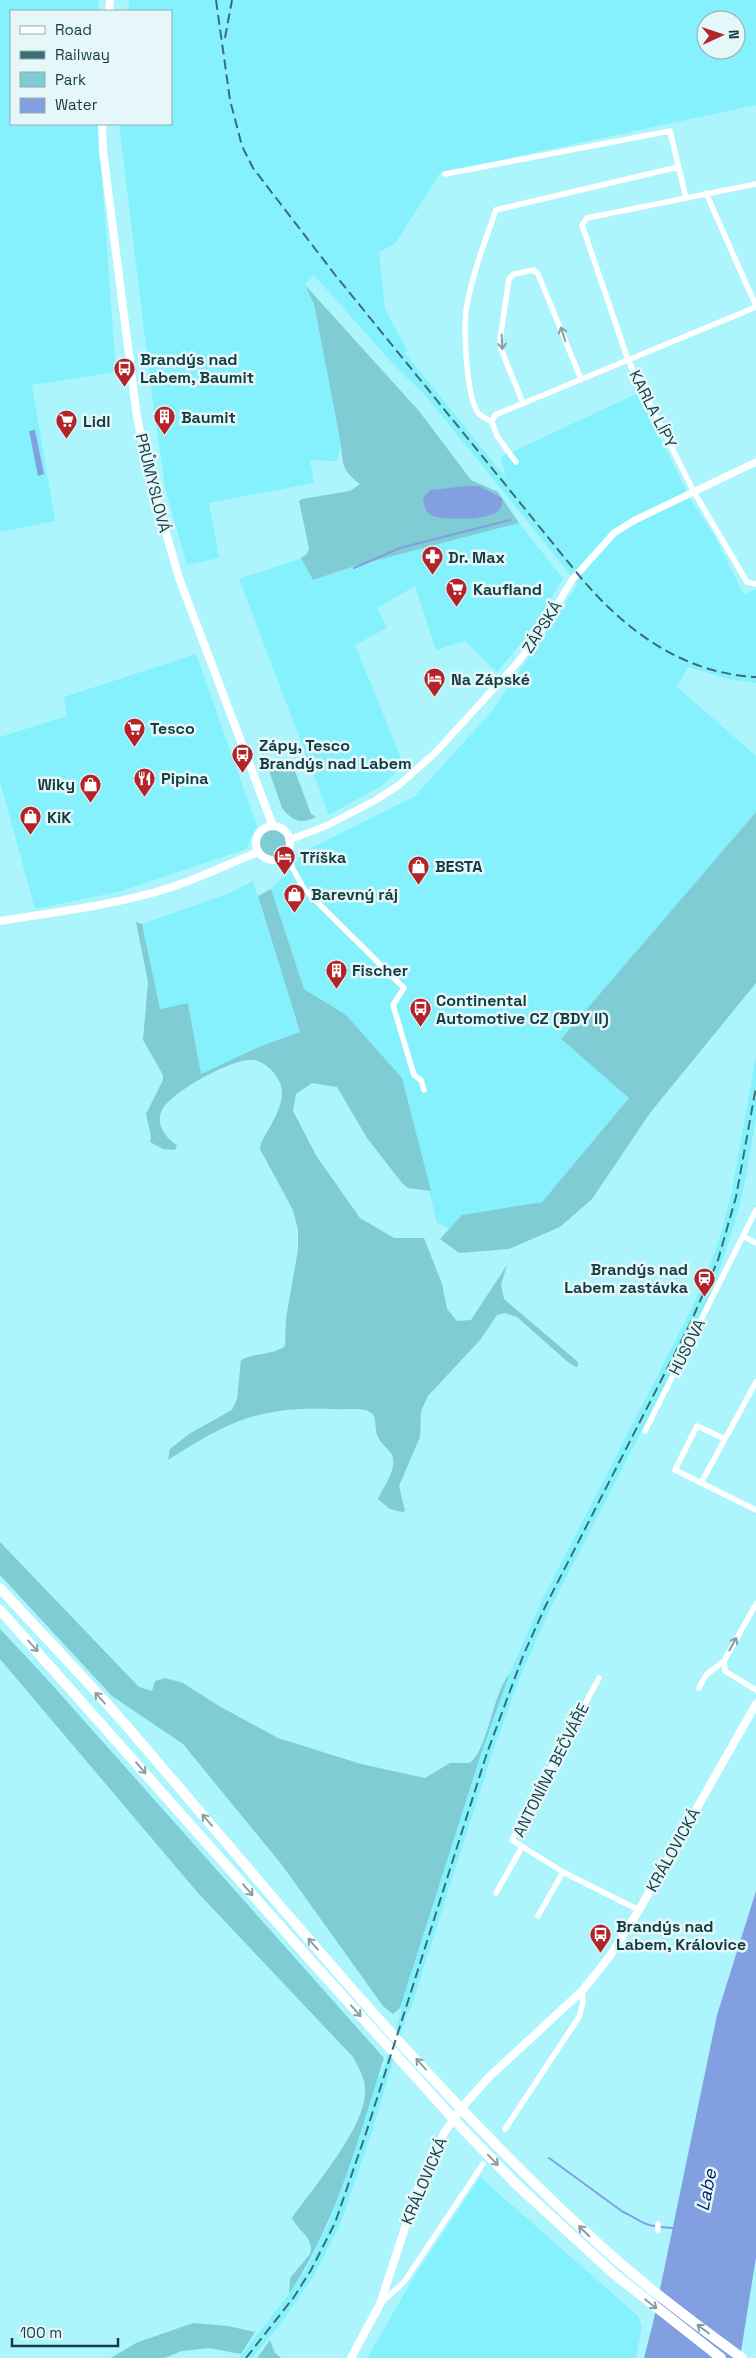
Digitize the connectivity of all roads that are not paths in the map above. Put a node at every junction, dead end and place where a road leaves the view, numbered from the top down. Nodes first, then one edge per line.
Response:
1 (102, 125) edge
2 (678, 167) junction
3 (445, 174) dead end
4 (756, 184) edge
5 (706, 193) junction
6 (686, 198) junction
7 (756, 307) edge
8 (628, 360) junction
9 (581, 379) junction
10 (523, 403) junction
11 (492, 422) junction
12 (516, 462) dead end
13 (756, 462) edge
14 (694, 492) junction
15 (756, 584) edge
16 (273, 826) junction
17 (289, 840) junction
18 (288, 851) junction
19 (258, 852) junction
20 (277, 860) junction
21 (292, 867) junction
22 (0, 921) edge
23 (424, 1090) dead end
24 (756, 1210) edge
25 (743, 1236) junction
26 (756, 1243) edge
27 (756, 1382) edge
28 (645, 1431) dead end
29 (725, 1439) junction
30 (701, 1484) junction
31 (756, 1509) edge
32 (0, 1588) edge
33 (756, 1604) edge
34 (0, 1610) edge
35 (724, 1661) junction
36 (599, 1678) dead end
37 (699, 1688) dead end
38 (756, 1690) edge
39 (756, 1704) edge
40 (522, 1847) junction
41 (563, 1872) junction
42 (496, 1894) dead end
43 (640, 1910) junction
44 (538, 1916) dead end
45 (582, 1991) junction
46 (506, 2129) dead end
47 (483, 2164) dead end
48 (380, 2304) junction
49 (352, 2358) edge
50 (721, 2358) edge
51 (742, 2358) edge

1 - 16 main road, PRŮMYSLOVÁ
2 - 3 street
2 - 6 street
2 - 11 street
4 - 5 street
5 - 6 street
5 - 7 street
6 - 8 street, KARLA LÍPY
7 - 8 street
8 - 9 street
8 - 14 street, KARLA LÍPY
9 - 10 street
9 -> 10 street
10 - 11 street
11 - 12 street
13 - 14 street, ZÁPSKÁ
14 - 15 street, KARLA LÍPY
14 - 17 street, ZÁPSKÁ
16 - 17 main road
16 - 19 main road
17 - 18 main road
18 - 20 main road
18 - 21 street
19 - 20 main road
19 - 22 main road
20 - 21 street
21 - 23 street
24 - 25 street, HUSOVA
25 - 26 street
25 - 28 street, HUSOVA
27 - 29 street
29 - 30 street
29 - 30 street
30 - 31 street
51 -> 32 highway
35 -> 33 street
34 -> 50 highway
35 - 37 street
35 - 38 street
36 - 40 street, ANTONÍNA BEČVÁŘE
39 - 43 main road, KRÁLOVICKÁ
40 - 41 street, ANTONÍNA BEČVÁŘE
40 - 42 street
41 - 43 street, ANTONÍNA BEČVÁŘE
41 - 44 street
43 - 45 main road, KRÁLOVICKÁ
45 - 46 street
45 - 48 main road, KRÁLOVICKÁ
47 - 48 street, KRÁLOVICKÁ
48 - 49 main road, KRÁLOVICKÁ

